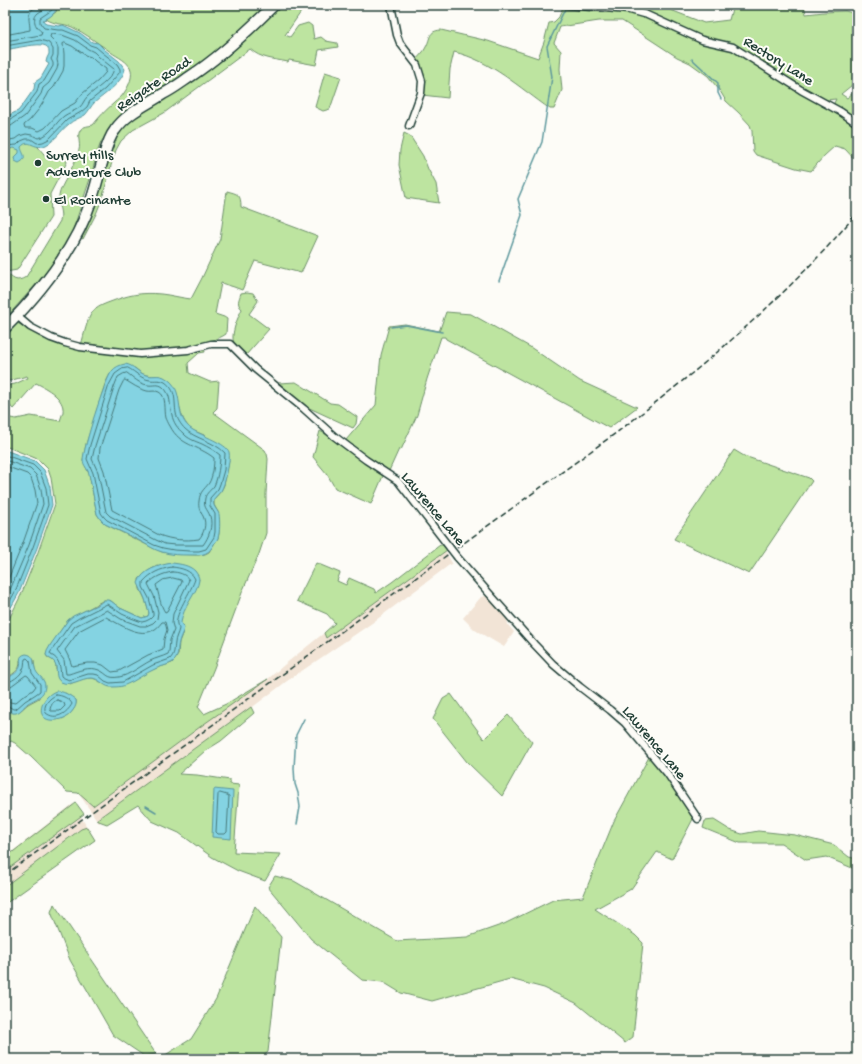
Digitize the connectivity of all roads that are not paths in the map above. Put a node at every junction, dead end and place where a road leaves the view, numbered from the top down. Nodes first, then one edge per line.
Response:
1 (274, 5) edge
2 (392, 5) edge
3 (567, 5) edge
4 (857, 123) edge
5 (409, 126) dead end
6 (17, 316) junction
7 (5, 328) edge
8 (698, 819) dead end

1 - 6 main road, Reigate Road
2 - 5 street
3 - 4 street, Rectory Lane
6 - 7 main road, Reigate Road
6 - 8 street, Lawrence Lane, bridge

